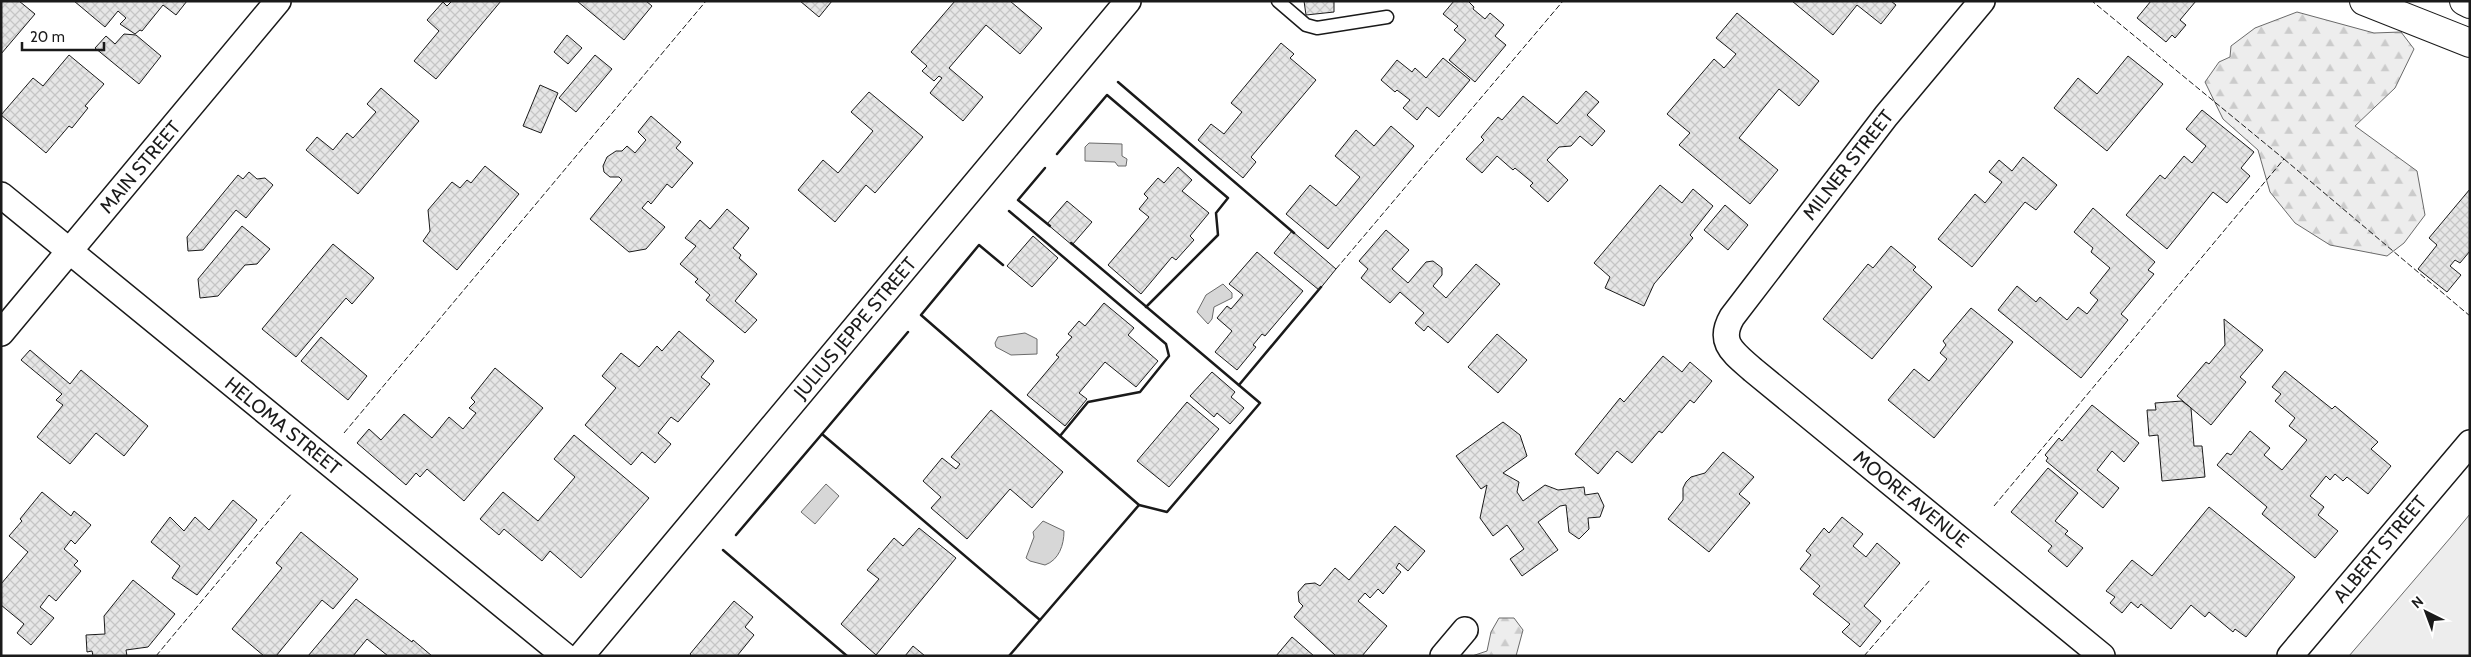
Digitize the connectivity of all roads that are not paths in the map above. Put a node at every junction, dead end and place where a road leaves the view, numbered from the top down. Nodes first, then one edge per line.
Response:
1 (278, 1) edge
2 (1128, 1) edge
3 (1278, 1) edge
4 (1982, 1) edge
5 (2364, 1) edge
6 (2464, 1) edge
7 (2470, 4) edge
8 (1387, 18) dead end
9 (2470, 43) edge
10 (1, 195) edge
11 (69, 252) junction
12 (1, 333) edge
13 (1726, 336) joint
14 (2470, 443) edge
15 (1465, 630) dead end
16 (565, 656) edge
17 (581, 656) edge
18 (1443, 656) edge
19 (2102, 656) edge
20 (2290, 656) edge

1 - 11 street, MAIN STREET
2 - 17 street, JULIUS JEPPE STREET
3 - 8 lane
4 - 13 street, MILNER STREET
5 - 9 main road
6 - 7 main road
10 - 11 street, HELOMA STREET
11 - 12 street, MAIN STREET
11 - 16 street, HELOMA STREET
13 - 19 street, MOORE AVENUE
14 - 20 street, ALBERT STREET
15 - 18 street

